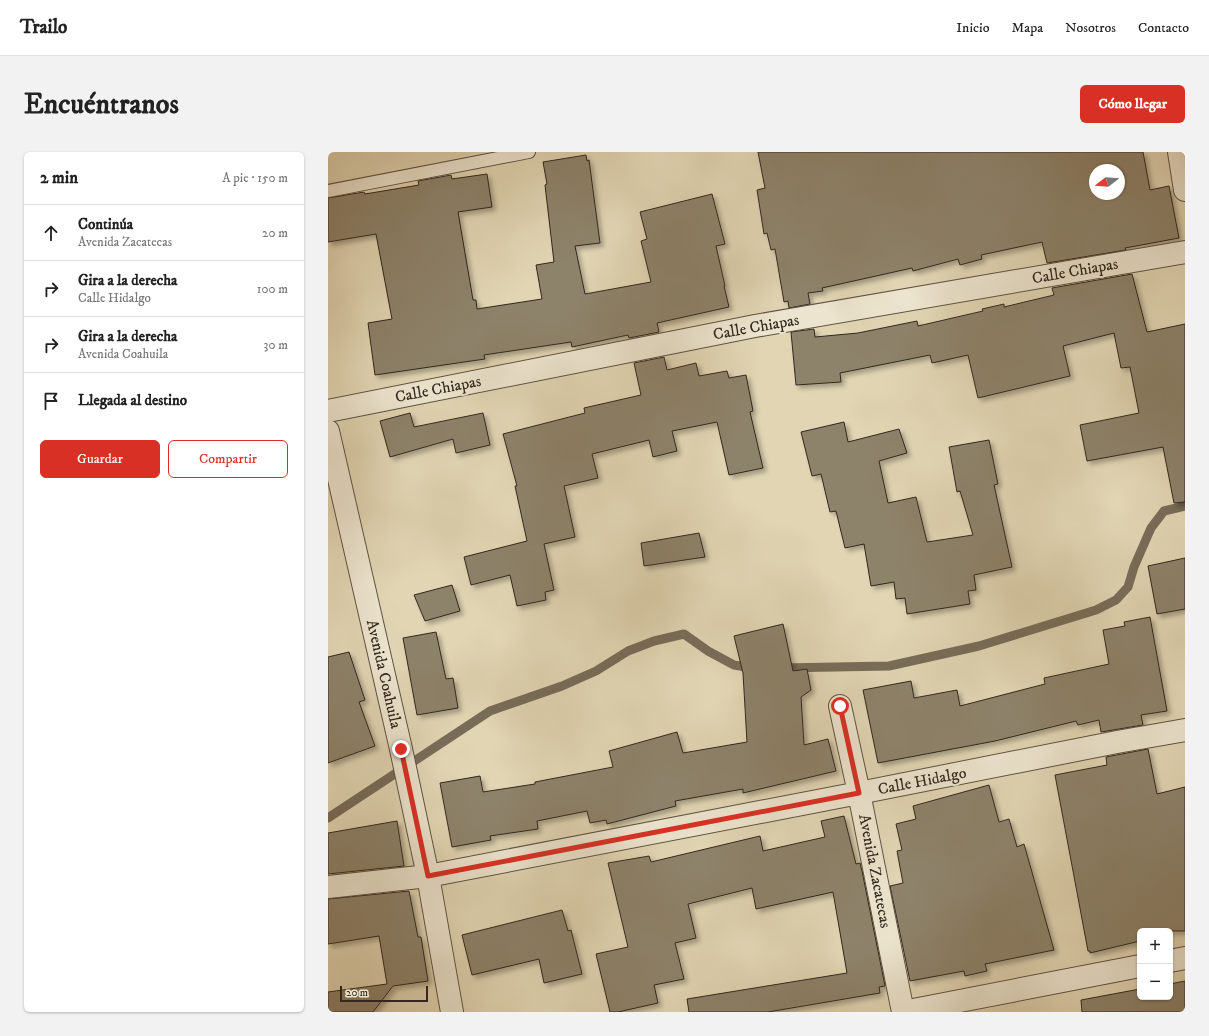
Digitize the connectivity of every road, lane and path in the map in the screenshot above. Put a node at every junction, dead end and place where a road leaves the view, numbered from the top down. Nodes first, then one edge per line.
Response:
1 (529, 152) edge
2 (1179, 152) edge
3 (1185, 190) edge
4 (328, 191) edge
5 (1185, 252) edge
6 (328, 411) edge
7 (328, 432) edge
8 (840, 706) dead end
9 (1185, 730) edge
10 (859, 793) junction
11 (428, 876) junction
12 (328, 887) edge
13 (1185, 958) edge
14 (1173, 960) edge
15 (1137, 967) edge
16 (452, 1012) edge
17 (903, 1012) edge

1 - 4 lane
2 - 3 street
5 - 6 street, Calle Chiapas
7 - 11 street, Avenida Coahuila
8 - 10 street, Avenida Zacatecas
9 - 10 street, Calle Hidalgo
10 - 11 street, Calle Hidalgo
10 - 17 street, Avenida Zacatecas
11 - 12 street, Calle Hidalgo
11 - 16 street, Avenida Coahuila
13 - 14 street
15 - 17 street

